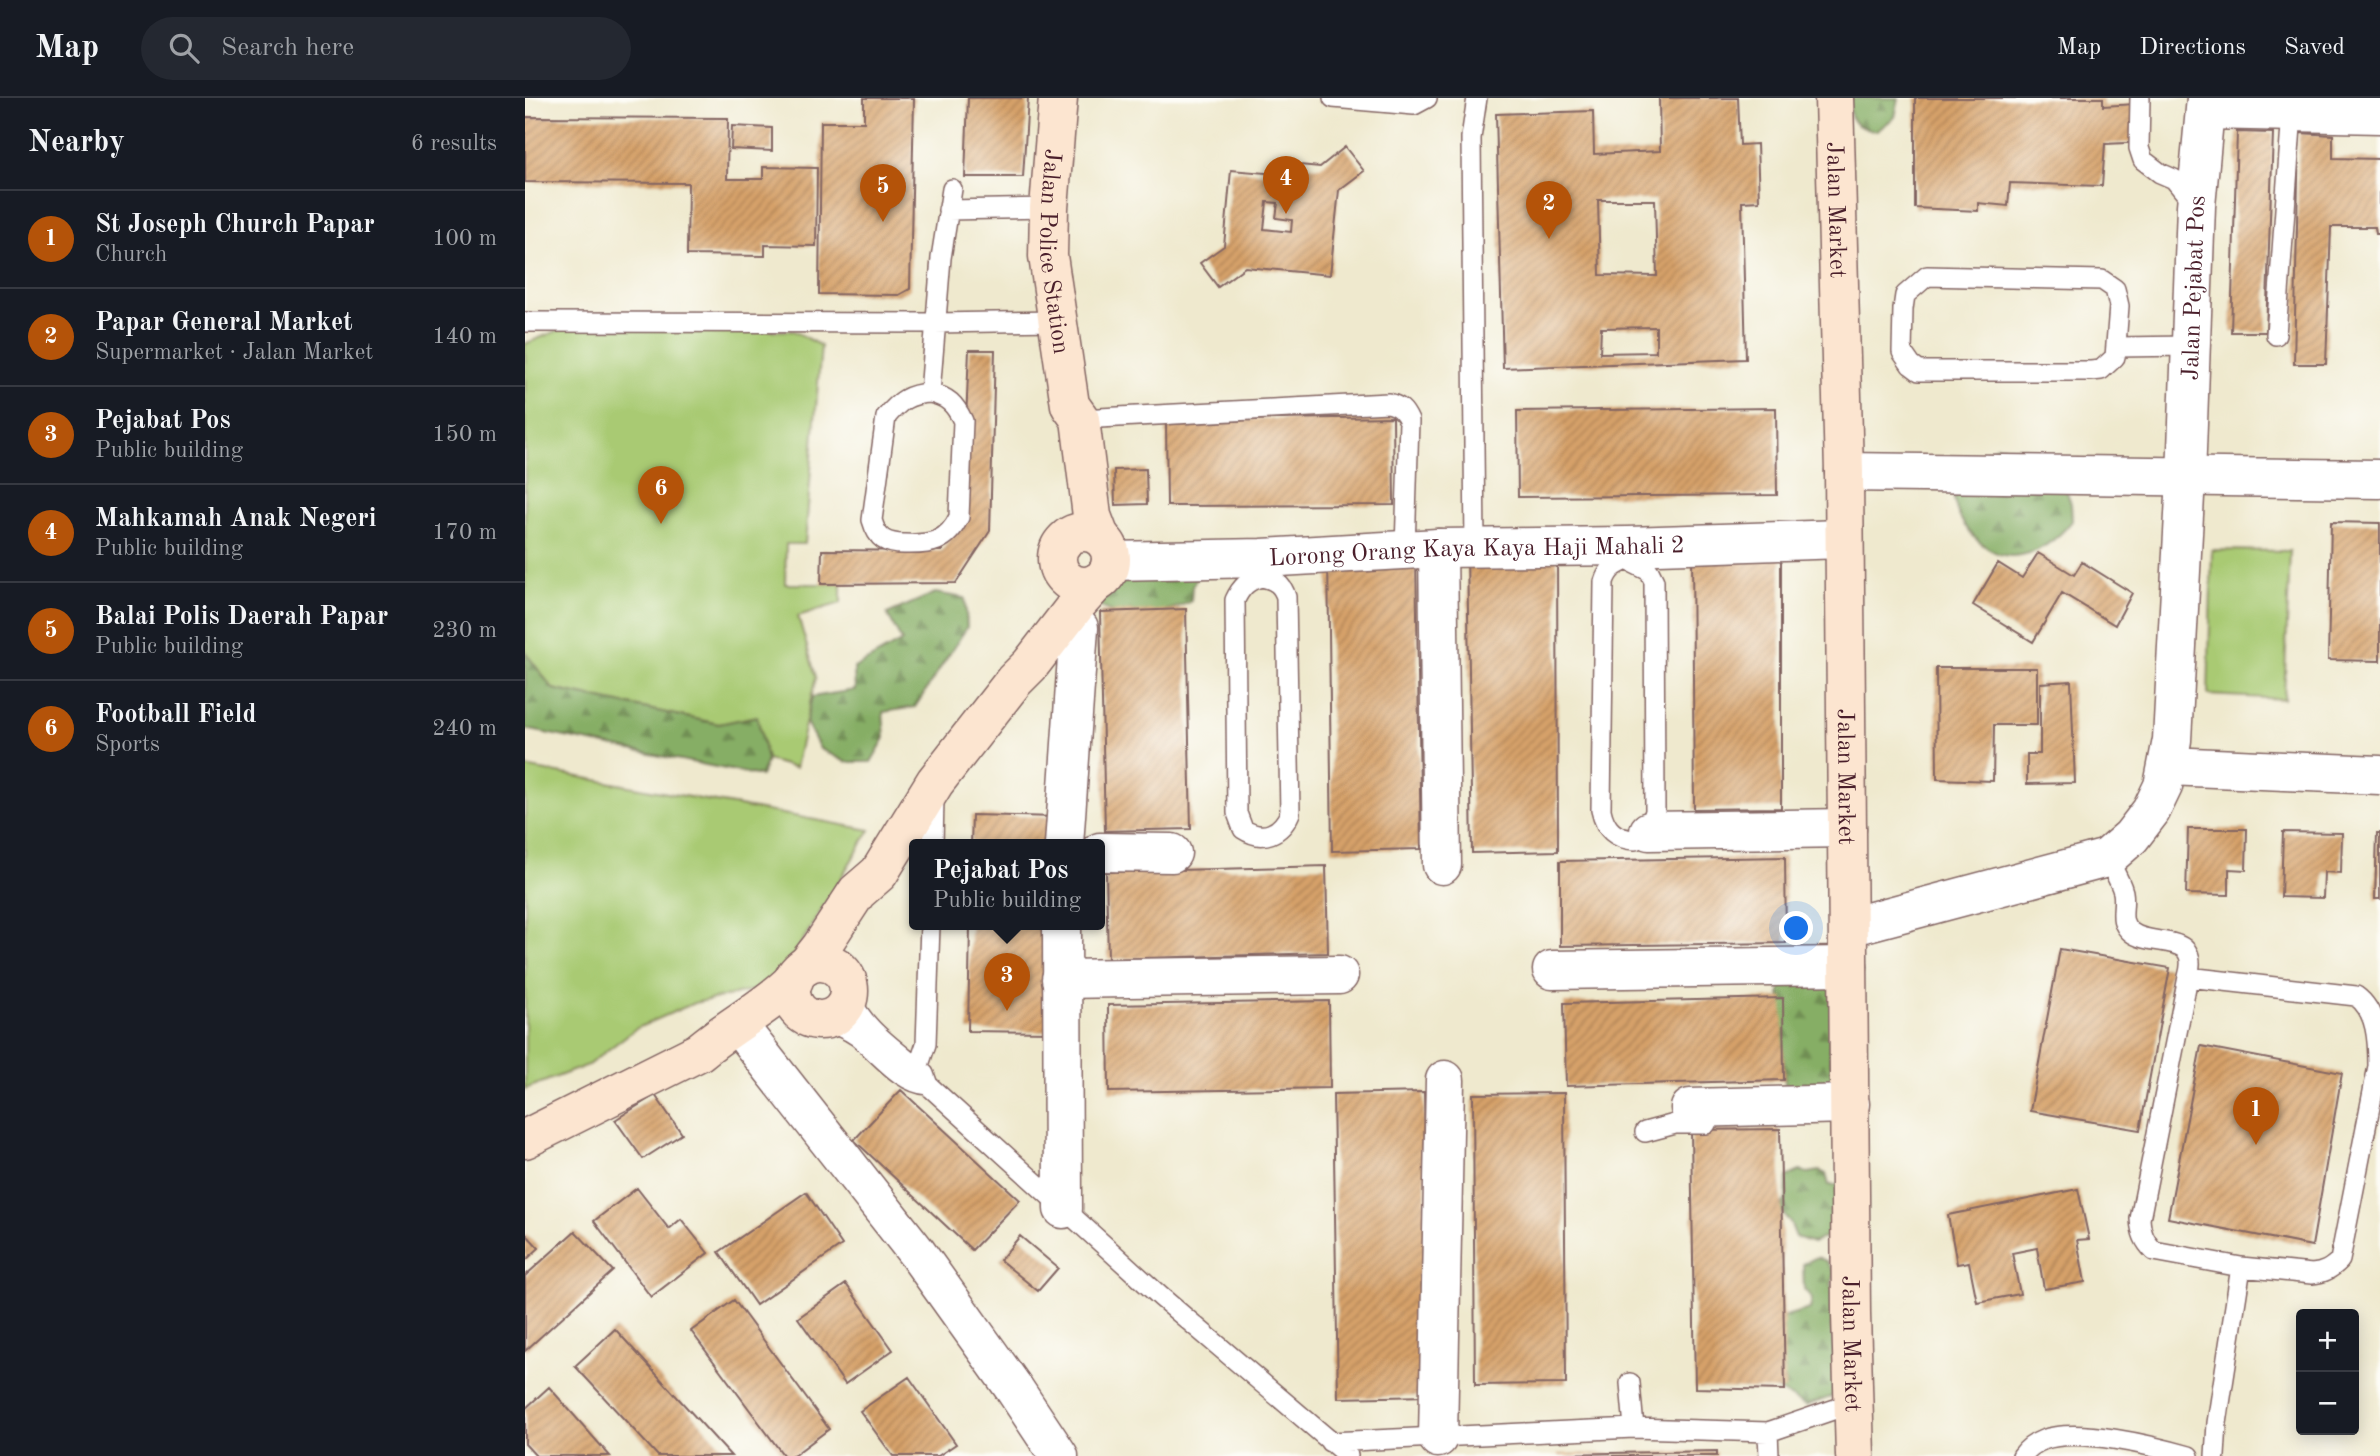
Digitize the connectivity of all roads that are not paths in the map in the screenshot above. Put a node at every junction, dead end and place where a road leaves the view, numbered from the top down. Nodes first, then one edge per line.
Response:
1 (1058, 98) edge
2 (1333, 98) edge
3 (1427, 98) edge
4 (1477, 98) edge
5 (1834, 98) edge
6 (2140, 98) edge
7 (2206, 104) edge
8 (2292, 112) junction
9 (2380, 114) edge
10 (952, 188) dead end
11 (2196, 206) junction
12 (1049, 208) junction
13 (948, 210) junction
14 (1058, 321) junction
15 (525, 322) edge
16 (935, 323) junction
17 (2276, 335) dead end
18 (2190, 346) junction
19 (2117, 347) junction
20 (930, 393) junction
21 (1075, 412) junction
22 (1844, 472) junction
23 (2186, 477) junction
24 (2380, 479) edge
25 (1843, 539) junction
26 (1439, 548) junction
27 (1628, 553) junction
28 (1086, 556) junction
29 (1262, 568) junction
30 (1079, 628) dead end
31 (2168, 766) junction
32 (2380, 775) edge
33 (935, 782) junction
34 (1847, 828) junction
35 (1649, 831) junction
36 (933, 839) edge
37 (1064, 839) edge
38 (1105, 852) edge
39 (1173, 853) dead end
40 (2107, 858) junction
41 (1442, 865) dead end
42 (879, 873) junction
43 (1849, 927) junction
44 (930, 930) edge
45 (1062, 930) edge
46 (1848, 966) junction
47 (1552, 970) dead end
48 (800, 973) junction
49 (1339, 975) dead end
50 (2189, 977) junction
51 (1061, 979) junction
52 (832, 1003) junction
53 (748, 1038) junction
54 (699, 1052) junction
55 (918, 1068) junction
56 (1445, 1080) dead end
57 (928, 1085) junction
58 (1690, 1108) dead end
59 (1850, 1112) junction
60 (1645, 1132) dead end
61 (525, 1139) edge
62 (1063, 1209) junction
63 (2241, 1266) junction
64 (1630, 1383) dead end
65 (1853, 1403) junction
66 (1634, 1428) junction
67 (1768, 1432) junction
68 (1438, 1438) junction
69 (1330, 1442) junction
70 (1059, 1456) edge
71 (1348, 1456) edge
72 (1769, 1456) edge
73 (1855, 1456) edge
74 (2022, 1456) edge
75 (2189, 1456) edge
76 (2215, 1456) edge

1 - 12 street, Jalan Police Station
2 - 3 lane
4 - 26 lane
5 - 22 street, Jalan Market
6 - 11 lane
7 - 8 street
7 - 11 street, Jalan Pejabat Pos
8 - 9 street
8 - 17 lane
10 - 13 lane
11 - 18 street, Jalan Pejabat Pos
12 - 13 lane
12 - 14 street, Jalan Police Station
13 - 16 lane
14 - 16 lane
14 - 21 street, Jalan Police Station
15 - 16 lane
16 - 20 lane
18 - 19 lane
18 - 23 street, Jalan Pejabat Pos
19 - 19 lane
20 - 20 lane
21 - 26 lane
21 - 28 street, Jalan Police Station
22 - 23 street
22 - 25 street, Jalan Market
23 - 24 street
23 - 31 street, Jalan Pejabat Pos
25 - 27 street, Lorong Orang Kaya Kaya Haji Mahali 2
25 - 34 street, Jalan Market
26 - 27 street, Lorong Orang Kaya Kaya Haji Mahali 2
26 - 29 street, Lorong Orang Kaya Kaya Haji Mahali 2
26 - 41 street
27 - 35 lane
27 - 35 lane
28 - 29 street, Lorong Orang Kaya Kaya Haji Mahali 2
28 - 33 street, Jalan Police Station
29 - 29 lane
30 - 37 street
31 - 32 street
31 - 40 street, Jalan Pejabat Pos
33 - 36 lane
33 - 42 street, Jalan Police Station
34 - 35 street
34 - 43 street, Jalan Market
38 - 39 street
40 - 43 street
40 - 50 lane
42 - 48 street
42 - 52 street
43 - 46 street, Jalan Market
44 - 55 lane
45 - 51 street
46 - 47 street
46 - 59 street, Jalan Market
48 - 52 street
48 - 52 street
48 - 54 street
49 - 51 street
50 - 63 lane
50 - 63 lane
51 - 62 street
52 - 53 street
52 - 55 lane
52 - 57 lane
53 - 54 street
53 - 70 street
54 - 61 street
55 - 57 lane
56 - 68 street
57 - 62 lane
58 - 59 street
59 - 60 lane
59 - 65 street, Jalan Market
62 - 69 lane
63 - 76 lane
64 - 66 lane
65 - 67 lane
65 - 73 street, Jalan Market
66 - 67 lane
66 - 68 lane
67 - 72 lane
68 - 69 lane
69 - 71 lane
74 - 75 lane

